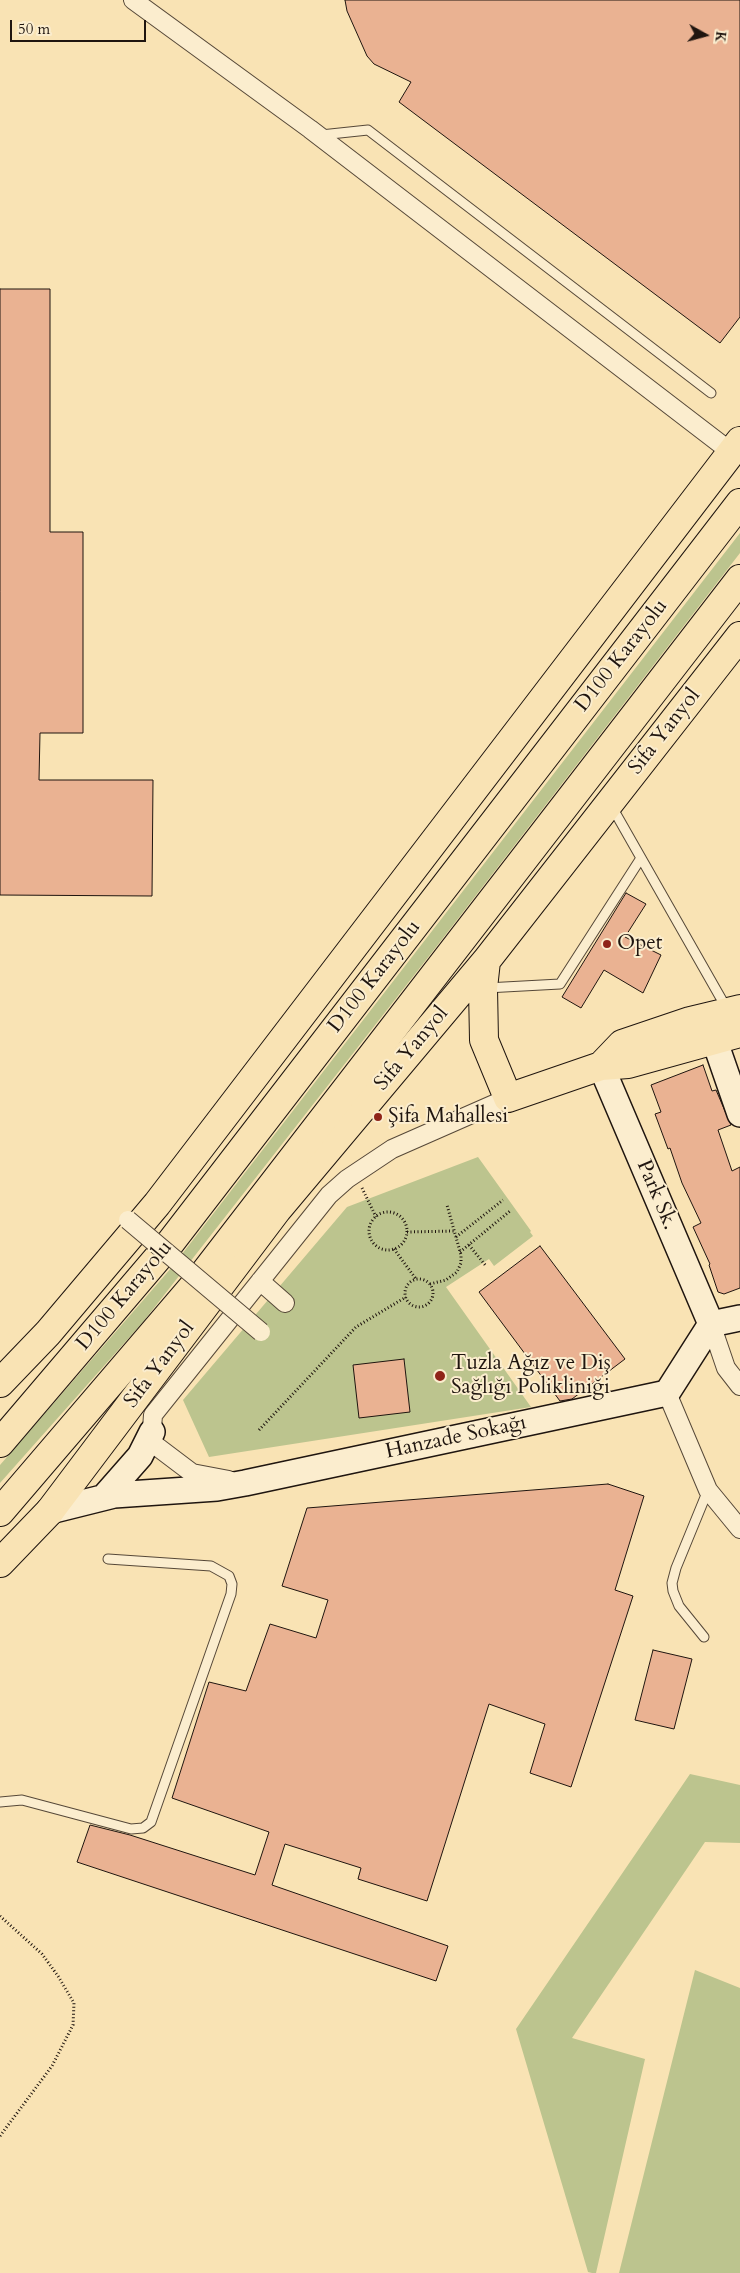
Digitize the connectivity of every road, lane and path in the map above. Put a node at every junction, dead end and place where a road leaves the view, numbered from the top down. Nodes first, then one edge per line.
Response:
1 (133, 0) edge
2 (319, 136) junction
3 (711, 393) dead end
4 (736, 446) edge
5 (740, 503) edge
6 (740, 580) edge
7 (740, 636) edge
8 (610, 803) junction
9 (641, 858) junction
10 (486, 961) junction
11 (483, 988) junction
12 (736, 1018) edge
13 (714, 1039) junction
14 (601, 1066) junction
15 (508, 1098) junction
16 (740, 1114) edge
17 (355, 1174) junction
18 (503, 1200) dead end
19 (447, 1205) dead end
20 (510, 1211) dead end
21 (376, 1217) junction
22 (128, 1220) dead end
23 (454, 1231) junction
24 (407, 1232) junction
25 (456, 1237) junction
26 (469, 1245) junction
27 (394, 1249) junction
28 (460, 1252) junction
29 (486, 1266) dead end
30 (416, 1279) junction
31 (260, 1281) junction
32 (430, 1284) junction
33 (406, 1297) junction
34 (285, 1303) dead end
35 (740, 1318) edge
36 (711, 1324) junction
37 (261, 1332) dead end
38 (0, 1383) edge
39 (740, 1386) edge
40 (667, 1394) junction
41 (259, 1430) dead end
42 (152, 1432) junction
43 (0, 1442) edge
44 (245, 1483) junction
45 (708, 1490) junction
46 (104, 1497) junction
47 (50, 1511) junction
48 (0, 1512) edge
49 (740, 1529) edge
50 (108, 1559) dead end
51 (0, 1563) edge
52 (704, 1637) dead end
53 (0, 1802) edge
54 (0, 1916) edge
55 (0, 2136) edge

1 - 2 street
2 - 3 lane
2 - 4 street
4 - 38 main road
5 - 43 main road, D100 Karayolu
6 - 48 main road
7 - 8 main road, Sifa Yanyol
8 - 9 lane
8 - 10 main road, Sifa Yanyol
9 - 11 lane
9 - 12 lane
10 - 11 main road
10 - 47 main road, Sifa Yanyol
11 - 15 main road
12 - 13 main road
12 - 14 main road
13 - 14 main road
13 - 16 street
14 - 15 main road
14 - 36 street, Park Sk.
15 - 17 street
17 - 21 path
17 - 31 street
18 - 25 path
19 - 23 path
20 - 26 path
21 - 24 path
21 - 27 path
22 - 37 street, bridge
23 - 24 path
23 - 25 path
24 - 27 path
25 - 28 path
26 - 28 path
26 - 29 path
27 - 30 path
28 - 32 path
30 - 32 path
30 - 33 path
31 - 34 street
31 - 42 street
32 - 33 path
33 - 41 path
35 - 36 street
36 - 39 street
36 - 40 street
40 - 44 street, Hanzade Sokağı
40 - 45 street
42 - 44 street
42 - 46 street
44 - 46 street, Hanzade Sokağı
45 - 49 street
45 - 52 lane
46 - 47 street, Hanzade Sokağı
47 - 51 main road, Sifa Yanyol
50 - 53 lane
54 - 55 path

